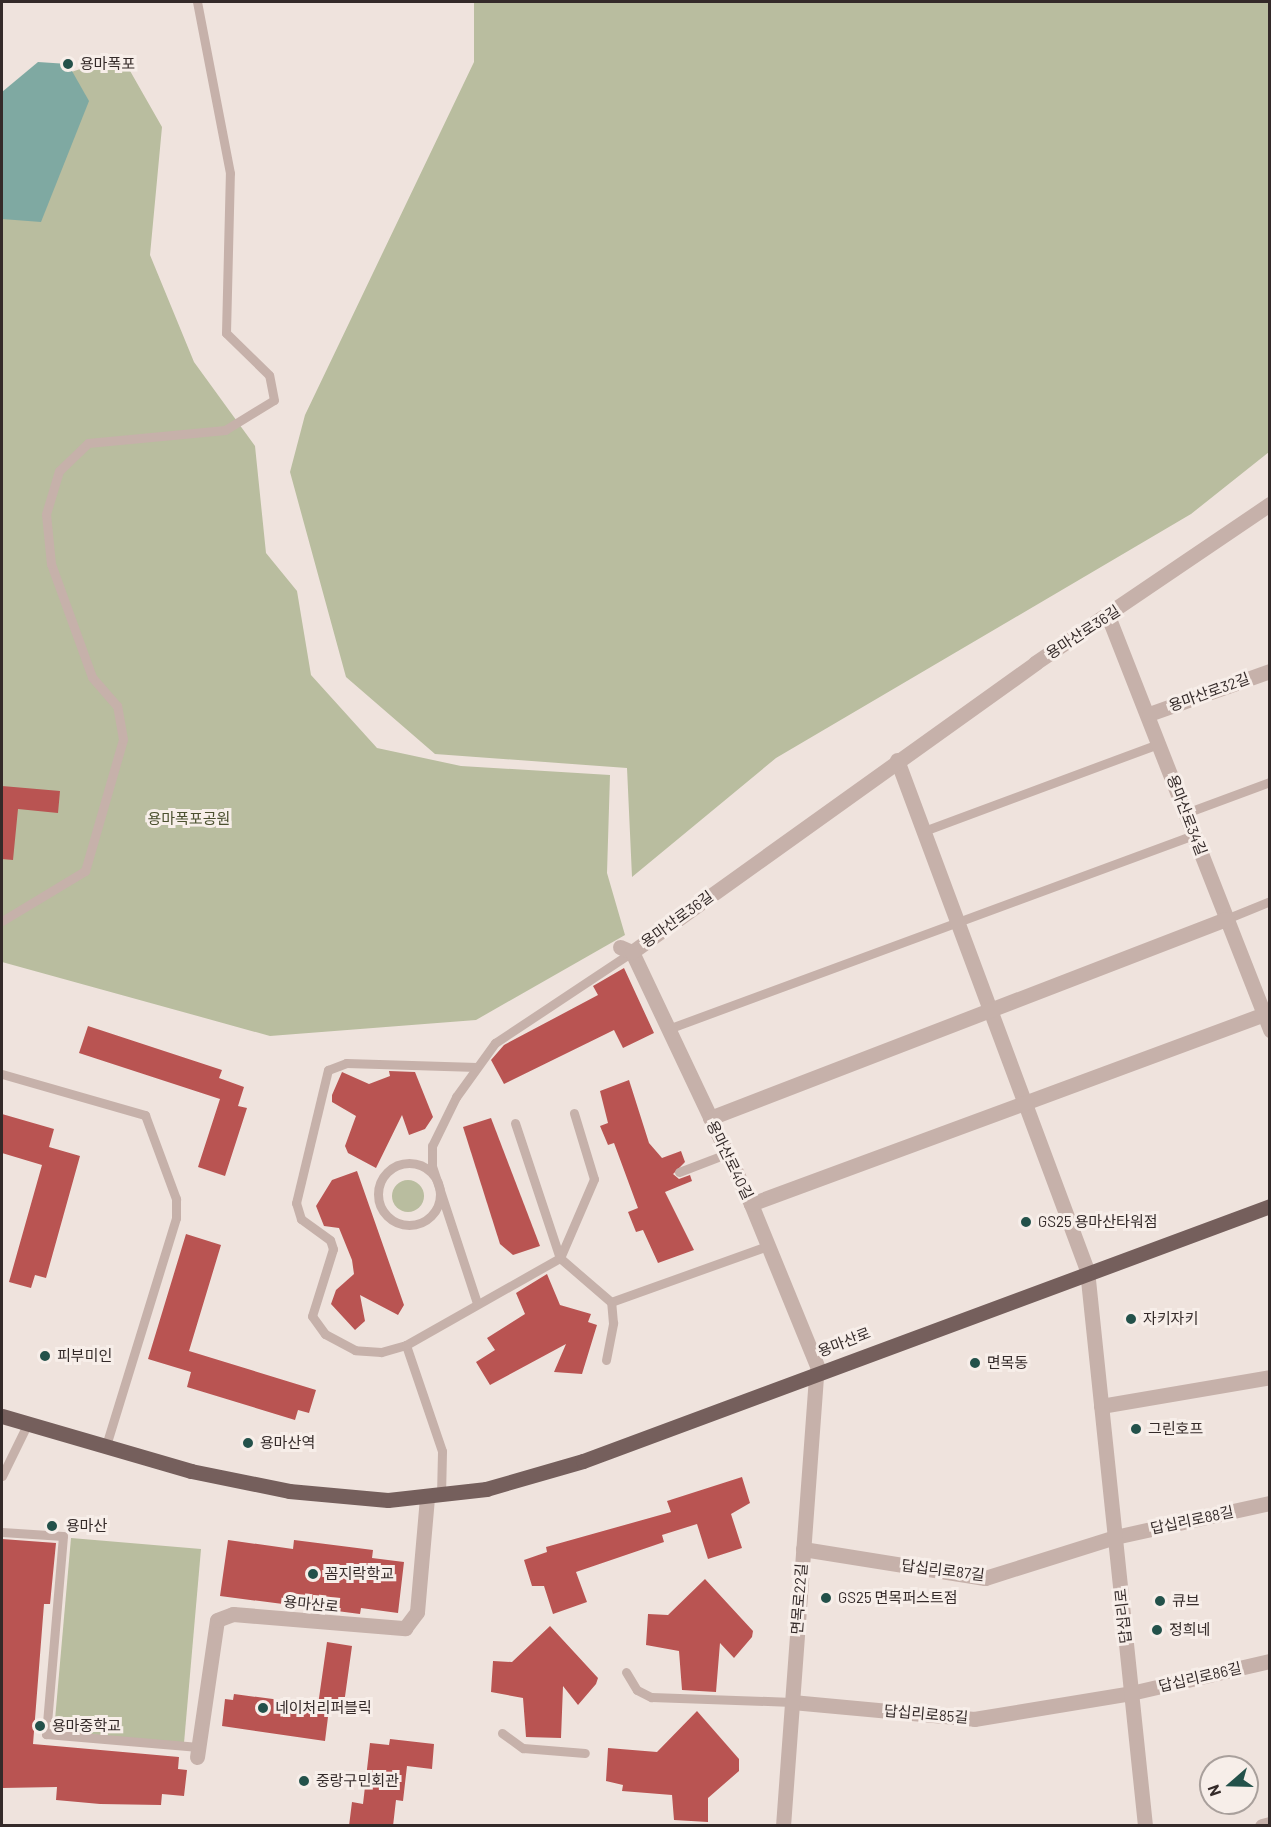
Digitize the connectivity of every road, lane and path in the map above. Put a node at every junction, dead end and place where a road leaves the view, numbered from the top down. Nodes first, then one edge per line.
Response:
1 (197, 2) edge
2 (1269, 504) edge
3 (1108, 616) junction
4 (1269, 671) edge
5 (1149, 714) junction
6 (1160, 743) junction
7 (897, 760) junction
8 (1269, 782) edge
9 (1186, 813) junction
10 (924, 831) junction
11 (1194, 835) junction
12 (1269, 901) edge
13 (1226, 919) junction
14 (2, 921) edge
15 (958, 922) junction
16 (626, 950) junction
17 (990, 1011) junction
18 (1267, 1013) edge
19 (668, 1029) junction
20 (1269, 1029) edge
21 (477, 1067) junction
22 (2, 1074) edge
23 (1022, 1102) junction
24 (574, 1113) dead end
25 (710, 1118) junction
26 (515, 1123) dead end
27 (726, 1154) junction
28 (679, 1172) dead end
29 (439, 1185) junction
30 (751, 1204) junction
31 (1269, 1206) edge
32 (770, 1245) junction
33 (560, 1258) junction
34 (1087, 1270) junction
35 (611, 1302) junction
36 (477, 1303) junction
37 (406, 1345) junction
38 (606, 1360) dead end
39 (817, 1372) junction
40 (1269, 1377) edge
41 (1101, 1406) junction
42 (2, 1416) edge
43 (28, 1423) junction
44 (106, 1446) junction
45 (2, 1476) edge
46 (434, 1496) junction
47 (1269, 1503) edge
48 (2, 1532) edge
49 (1115, 1537) junction
50 (803, 1549) junction
51 (1269, 1661) edge
52 (626, 1672) dead end
53 (1131, 1693) junction
54 (792, 1702) junction
55 (502, 1733) dead end
56 (198, 1752) joint
57 (585, 1753) dead end
58 (1269, 1824) edge
59 (783, 1826) edge
60 (1145, 1826) edge
61 (1262, 1826) edge

1 - 14 lane
2 - 3 street, 용마산로36길
3 - 5 street, 용마산로34길
3 - 7 street, 용마산로36길
4 - 5 street, 용마산로32길
5 - 6 street, 용마산로34길
6 - 9 street, 용마산로34길
6 - 10 lane
7 - 10 street
7 - 16 street, 용마산로36길
8 - 9 lane
9 - 11 street, 용마산로34길
10 - 15 street
11 - 13 street, 용마산로34길
11 - 15 lane
12 - 13 lane
13 - 17 street
13 - 18 street, 용마산로34길
15 - 17 street
15 - 19 lane
16 - 19 street, 용마산로40길
16 - 21 lane
17 - 23 street
17 - 25 street
18 - 20 street, 용마산로34길
18 - 23 street
19 - 25 street, 용마산로40길
21 - 29 lane
21 - 37 lane
22 - 44 lane
23 - 30 street
23 - 34 street
24 - 33 lane
25 - 27 street, 용마산로40길
26 - 33 lane
27 - 28 lane
27 - 30 street, 용마산로40길
29 - 29 lane
29 - 36 lane
30 - 32 street, 용마산로40길
31 - 34 main road, 용마산로
32 - 35 lane
32 - 39 street, 용마산로40길
33 - 35 lane
33 - 36 lane
34 - 39 main road, 용마산로
34 - 41 street, 답십리로
35 - 38 lane
36 - 37 lane
37 - 46 lane
39 - 46 main road, 용마산로
39 - 50 street, 면목로22길
40 - 41 street
41 - 49 street, 답십리로
42 - 43 main road, 용마산로
43 - 44 main road, 용마산로
43 - 45 lane
44 - 46 main road, 용마산로
46 - 56 street, 용마산로
47 - 49 street, 답십리로88길
48 - 56 lane
49 - 50 street, 답십리로87길
49 - 53 street, 답십리로
50 - 54 street, 면목로22길
51 - 53 street, 답십리로86길
52 - 54 lane
53 - 54 street, 답십리로85길
53 - 60 street, 답십리로
54 - 59 street, 면목로22길
55 - 57 lane
58 - 61 street

